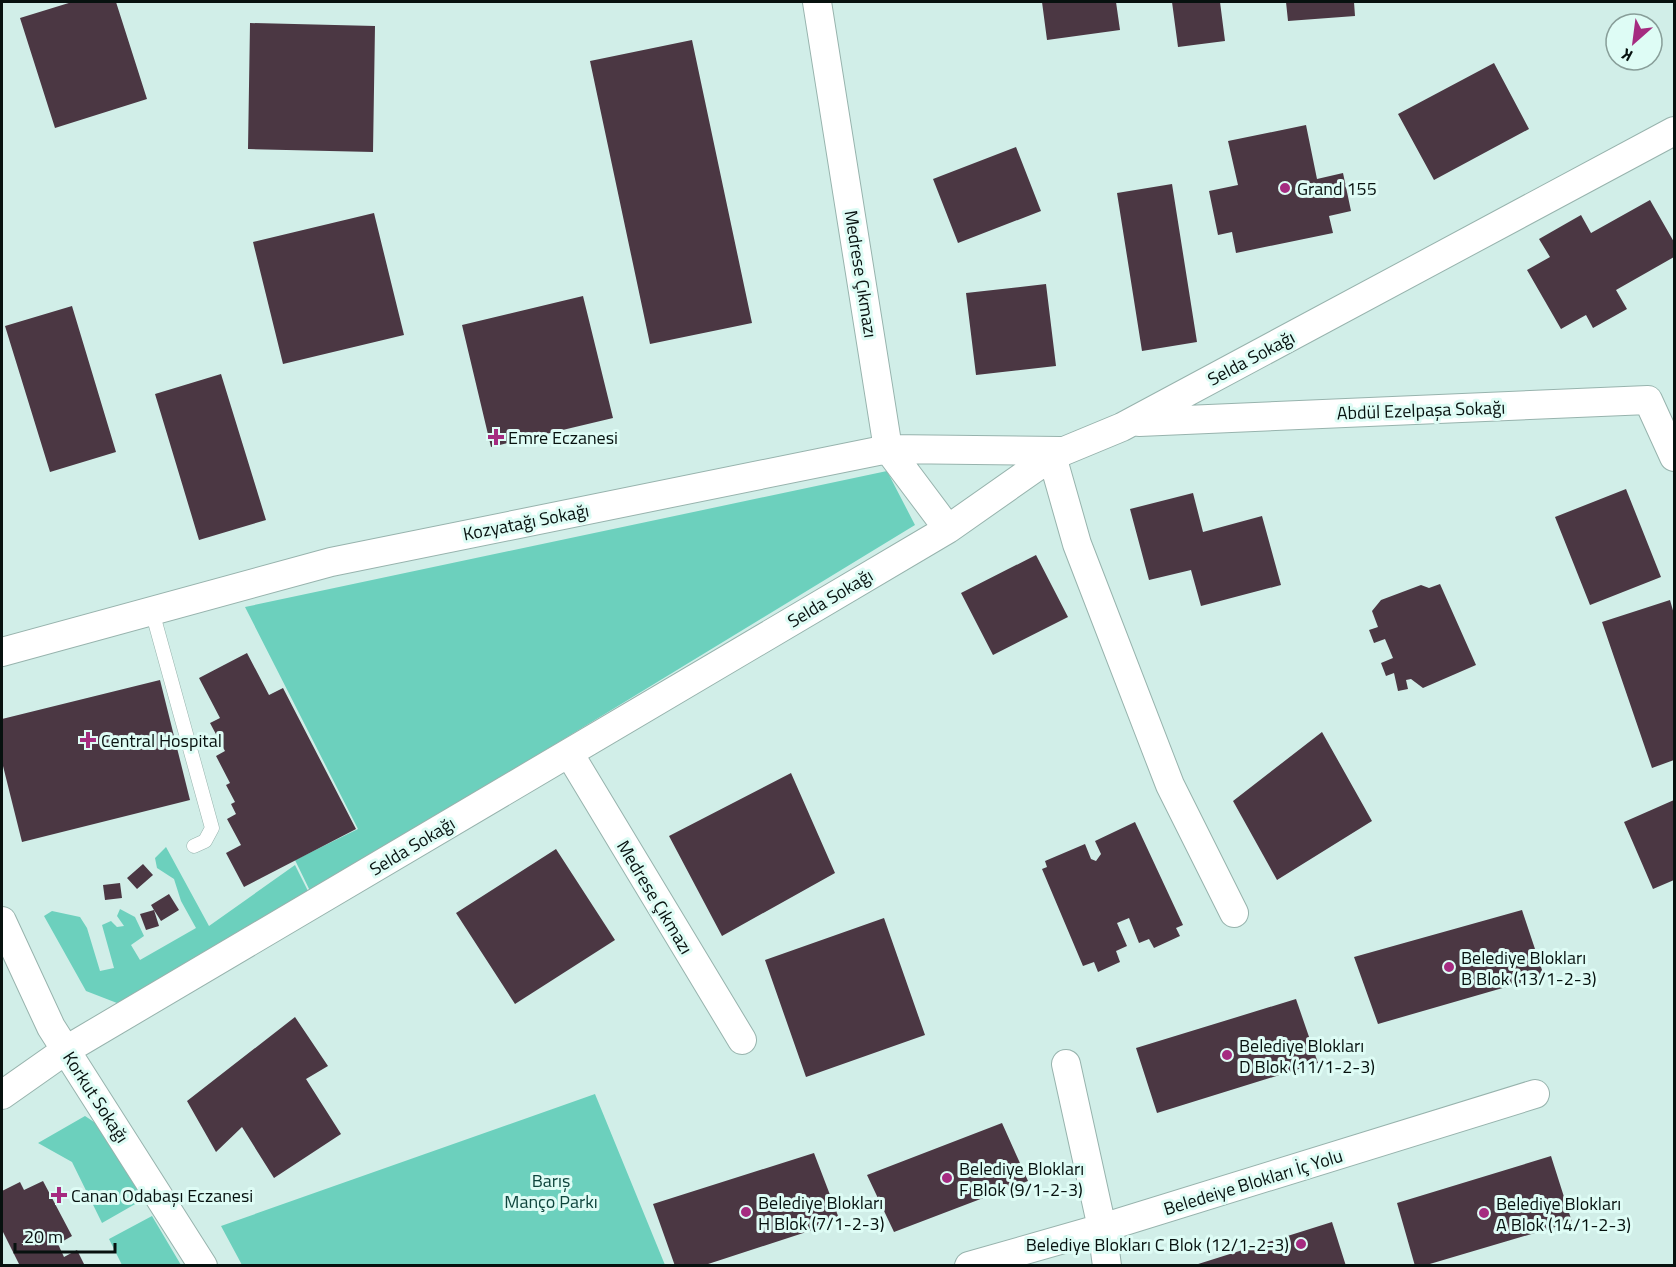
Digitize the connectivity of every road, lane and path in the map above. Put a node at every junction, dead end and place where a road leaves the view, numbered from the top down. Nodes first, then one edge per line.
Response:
1 (817, 2) edge
2 (1674, 131) edge
3 (1131, 422) junction
4 (888, 449) junction
5 (1056, 453) junction
6 (1674, 458) edge
7 (948, 529) junction
8 (152, 611) junction
9 (2, 652) edge
10 (568, 753) junction
11 (194, 846) dead end
12 (1234, 913) dead end
13 (2, 921) edge
14 (742, 1040) dead end
15 (66, 1050) junction
16 (1066, 1064) dead end
17 (1535, 1094) dead end
18 (2, 1095) edge
19 (1102, 1228) junction
20 (203, 1266) edge
21 (969, 1266) edge
22 (1107, 1266) edge

1 - 4 street, Medrese Çıkmazı
2 - 3 street, Selda Sokağı
3 - 5 street, Selda Sokağı
3 - 6 street, Abdül Ezelpaşa Sokağı
4 - 5 street, Kozyatağı Sokağı
4 - 7 street, Medrese Çıkmazı
4 - 8 street, Kozyatağı Sokağı
5 - 7 street, Selda Sokağı
5 - 12 street
7 - 10 street, Selda Sokağı
8 - 9 street, Kozyatağı Sokağı
8 - 11 lane
10 - 14 street, Medrese Çıkmazı
10 - 15 street, Selda Sokağı
13 - 15 street, Korkut Sokağı
15 - 18 street, Selda Sokağı
15 - 20 street, Korkut Sokağı
16 - 19 street
17 - 19 street, Beledeiye Blokları İç Yolu
19 - 21 street, Beledeiye Blokları İç Yolu
19 - 22 street

